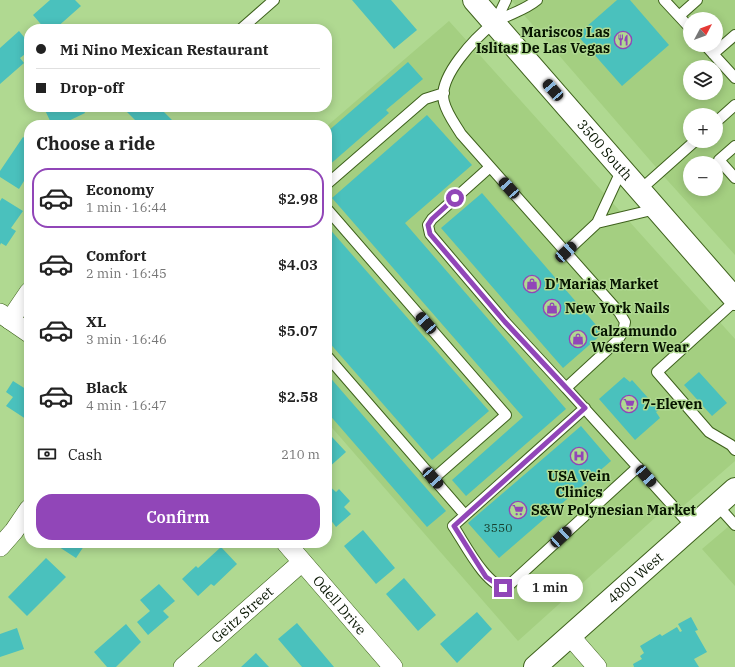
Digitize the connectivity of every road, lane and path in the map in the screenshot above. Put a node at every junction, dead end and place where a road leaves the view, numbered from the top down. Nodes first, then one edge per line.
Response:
1 (274, 0) edge
2 (474, 0) edge
3 (506, 0) edge
4 (537, 0) edge
5 (664, 0) edge
6 (697, 0) edge
7 (679, 16) junction
8 (683, 20) edge
9 (495, 23) junction
10 (247, 24) edge
11 (735, 35) edge
12 (714, 54) joint
13 (735, 78) edge
14 (444, 93) junction
15 (735, 105) edge
16 (723, 116) edge
17 (735, 146) edge
18 (687, 148) edge
19 (490, 167) junction
20 (622, 169) junction
21 (735, 178) edge
22 (332, 180) edge
23 (640, 190) junction
24 (656, 209) junction
25 (332, 215) edge
26 (597, 223) junction
27 (566, 252) junction
28 (24, 297) edge
29 (735, 300) edge
30 (5, 317) edge
31 (24, 330) edge
32 (332, 362) edge
33 (566, 388) junction
34 (585, 408) junction
35 (735, 450) edge
36 (638, 467) junction
37 (433, 478) junction
38 (735, 489) edge
39 (717, 505) junction
40 (465, 515) junction
41 (24, 516) edge
42 (735, 525) edge
43 (692, 528) junction
44 (0, 546) edge
45 (290, 548) edge
46 (302, 562) junction
47 (570, 636) junction
48 (183, 667) edge
49 (393, 667) edge
50 (534, 667) edge
51 (597, 667) edge

1 - 10 lane
2 - 9 main road, 3500 South
3 - 9 lane
4 - 9 lane
5 - 7 lane
6 - 7 lane
7 - 8 lane
9 - 14 lane
9 - 20 main road, 3500 South
11 - 12 lane
12 - 13 lane
14 - 19 lane
14 - 22 lane
15 - 16 lane
17 - 21 lane
18 - 23 lane
19 - 27 lane
19 - 33 lane
20 - 23 main road, 3500 South
20 - 26 lane
23 - 24 main road, 3500 South
24 - 26 lane
24 - 29 main road, 3500 South
25 - 37 lane
26 - 27 lane
27 - 33 lane
28 - 30 street
29 - 35 lane
30 - 31 street
32 - 37 lane
33 - 34 lane
34 - 36 lane
34 - 40 lane
36 - 40 lane
36 - 43 lane
37 - 40 lane
38 - 39 main road, 4800 West
39 - 42 lane
39 - 43 main road, 4800 West
41 - 44 street
43 - 47 main road, 4800 West
45 - 46 street, Odell Drive
46 - 48 street, Geitz Street
46 - 49 street, Odell Drive
47 - 50 main road, 4800 West
47 - 51 street

